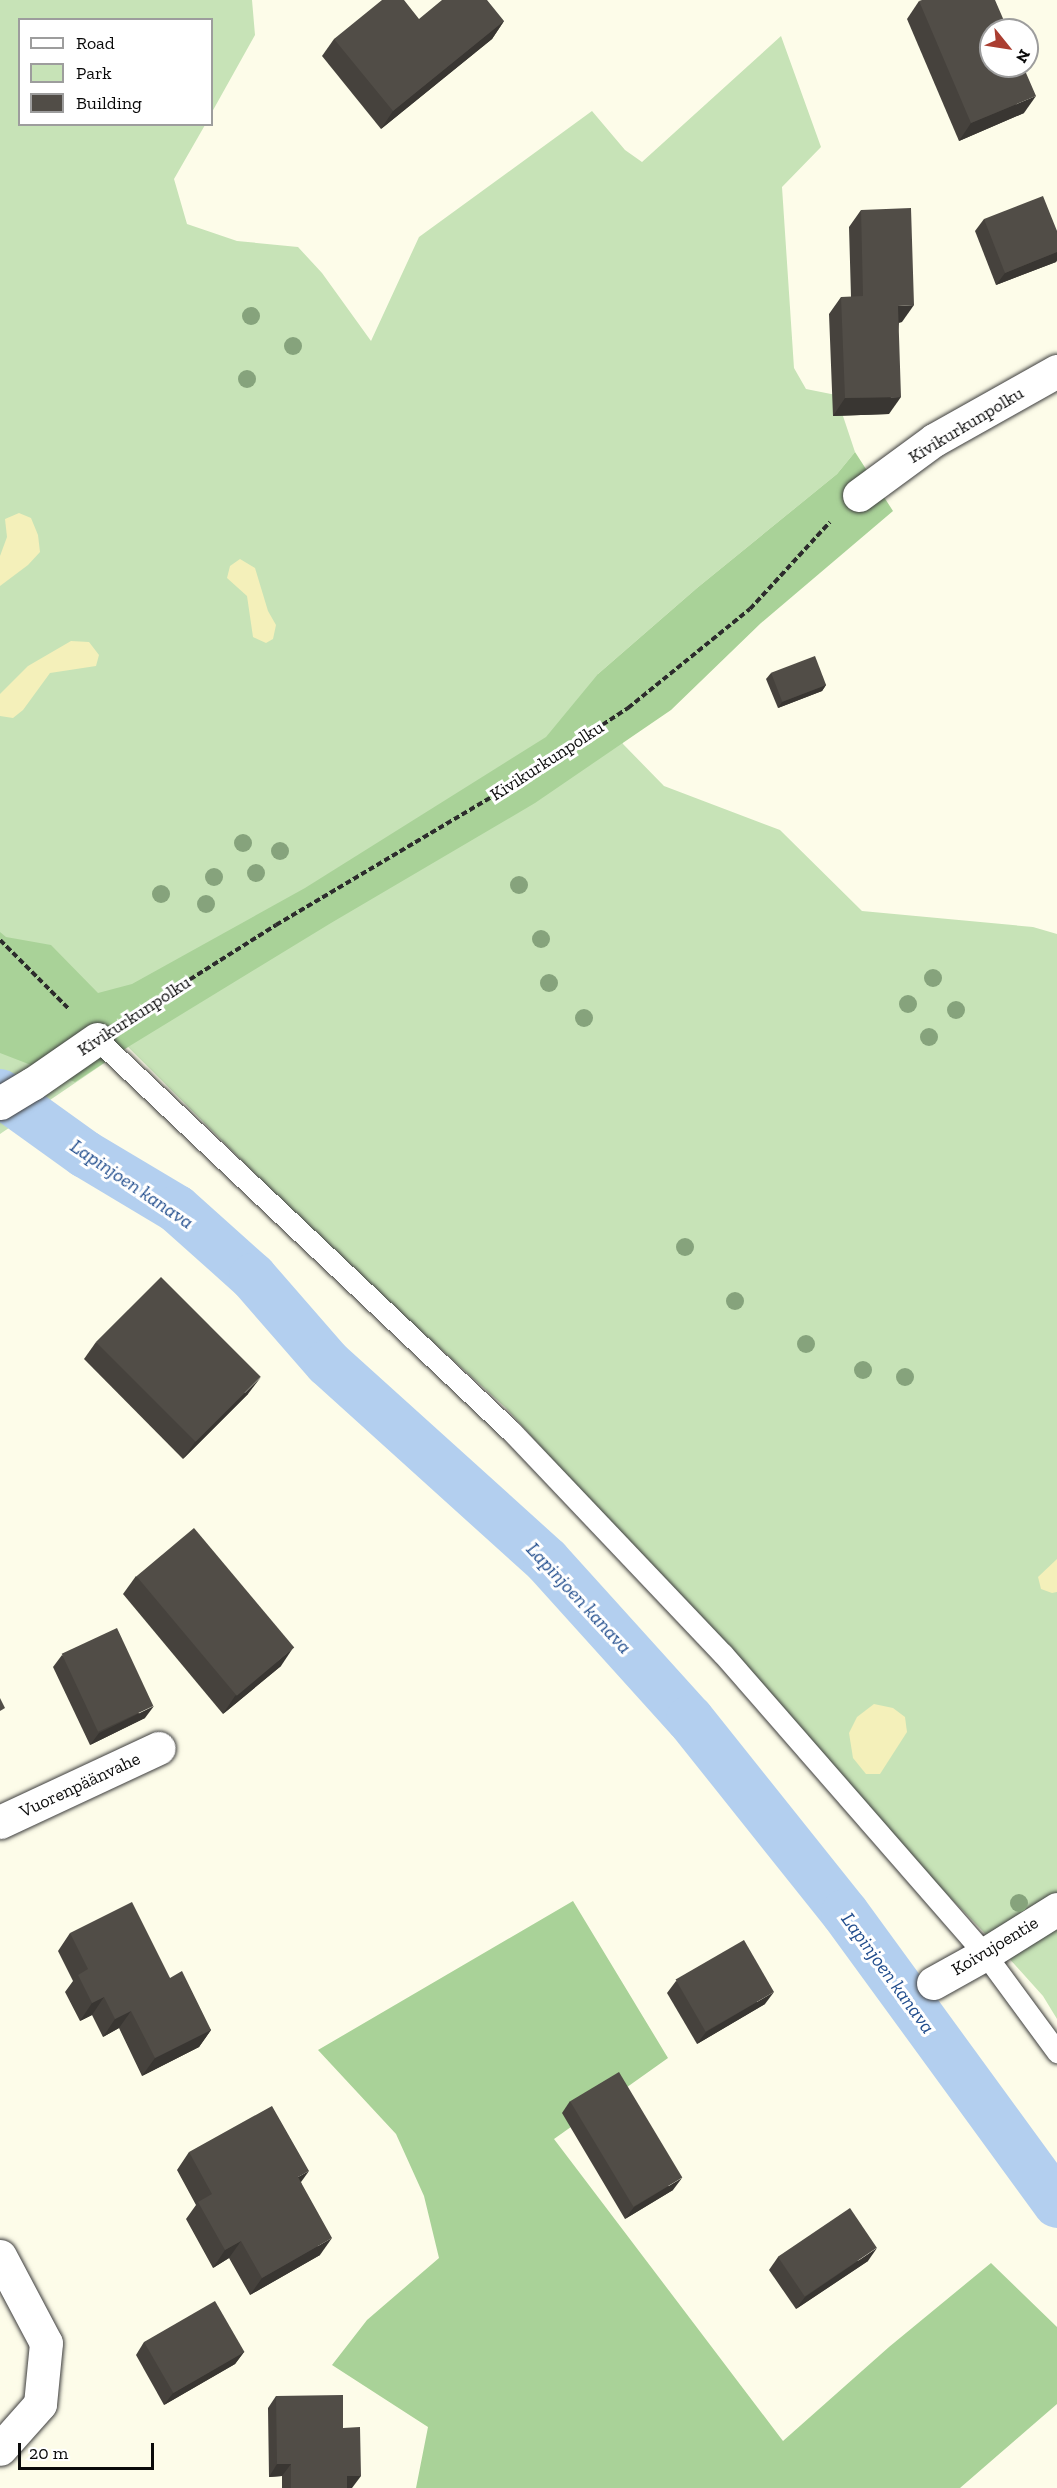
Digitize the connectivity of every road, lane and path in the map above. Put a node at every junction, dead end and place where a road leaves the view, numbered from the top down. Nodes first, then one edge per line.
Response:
1 (1057, 371) edge
2 (859, 495) joint
3 (0, 940) edge
4 (97, 1039) junction
5 (0, 1103) edge
6 (159, 1748) dead end
7 (0, 1822) edge
8 (1057, 1909) edge
9 (985, 1954) junction
10 (933, 1983) dead end
11 (1057, 2052) edge
12 (0, 2256) edge
13 (0, 2449) edge

1 - 2 street, Kivikurkunpolku
2 - 4 path, Kivikurkunpolku
3 - 4 path
4 - 5 street, Kivikurkunpolku
4 - 9 lane
6 - 7 street, Vuorenpäänvahe
8 - 9 street, Koivujoentie
9 - 10 street, Koivujoentie
9 - 11 lane
12 - 13 street

